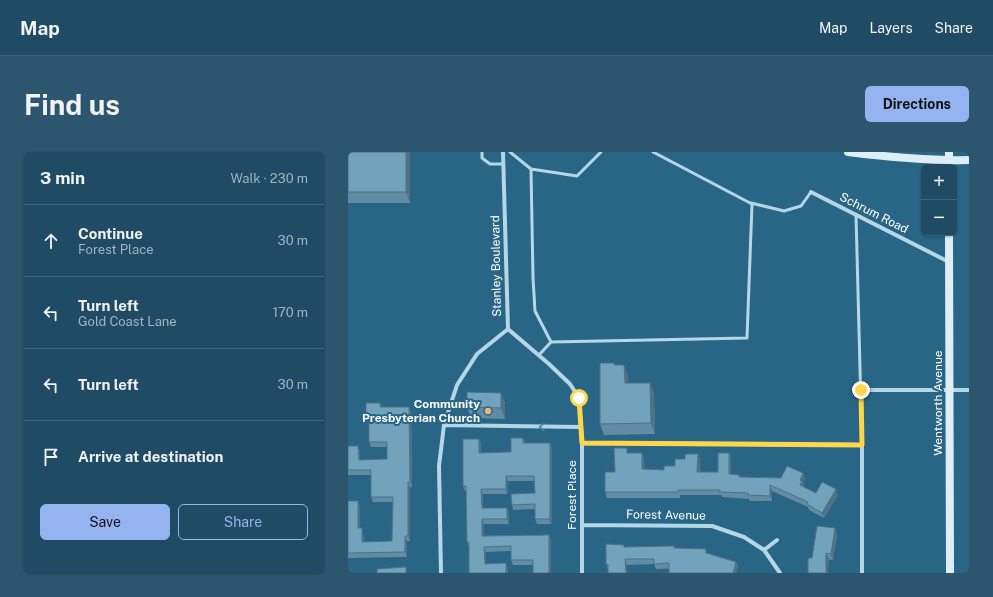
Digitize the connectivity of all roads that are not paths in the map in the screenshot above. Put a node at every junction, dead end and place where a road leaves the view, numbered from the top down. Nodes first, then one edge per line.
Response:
1 (482, 152) edge
2 (503, 152) edge
3 (510, 152) edge
4 (601, 152) edge
5 (653, 152) edge
6 (848, 152) edge
7 (949, 160) edge
8 (969, 160) edge
9 (503, 164) junction
10 (531, 169) junction
11 (811, 192) joint
12 (751, 203) junction
13 (856, 215) junction
14 (949, 236) edge
15 (949, 262) junction
16 (508, 329) junction
17 (551, 342) junction
18 (539, 355) junction
19 (861, 390) junction
20 (950, 390) junction
21 (969, 390) edge
22 (444, 425) junction
23 (581, 427) junction
24 (582, 443) junction
25 (862, 445) junction
26 (582, 525) junction
27 (777, 540) dead end
28 (764, 550) junction
29 (441, 573) edge
30 (582, 573) edge
31 (780, 573) edge
32 (862, 573) edge
33 (950, 573) edge

1 - 9 lane
2 - 9 street, Stanley Boulevard
3 - 10 lane
4 - 10 lane
5 - 12 lane
6 - 7 street
7 - 8 street
9 - 16 street, Stanley Boulevard
10 - 17 lane
11 - 12 lane
11 - 13 street, Schrum Road
12 - 17 lane
13 - 15 street, Schrum Road
13 - 19 lane
14 - 15 street, Wentworth Avenue
15 - 20 street, Wentworth Avenue
16 - 18 street, Forest Place
16 - 22 street, Stanley Boulevard
17 - 18 lane
18 - 23 street, Forest Place
19 - 20 street
19 - 25 lane
20 - 21 street
20 - 33 street, Wentworth Avenue
23 -> 22 street
22 - 29 street, Stanley Boulevard
23 - 24 street, Forest Place
24 - 25 street
24 - 26 street, Forest Place
25 - 32 street
26 - 28 street, Forest Avenue
26 - 30 street, Forest Place
27 - 28 street
28 - 31 street, Forest Avenue

